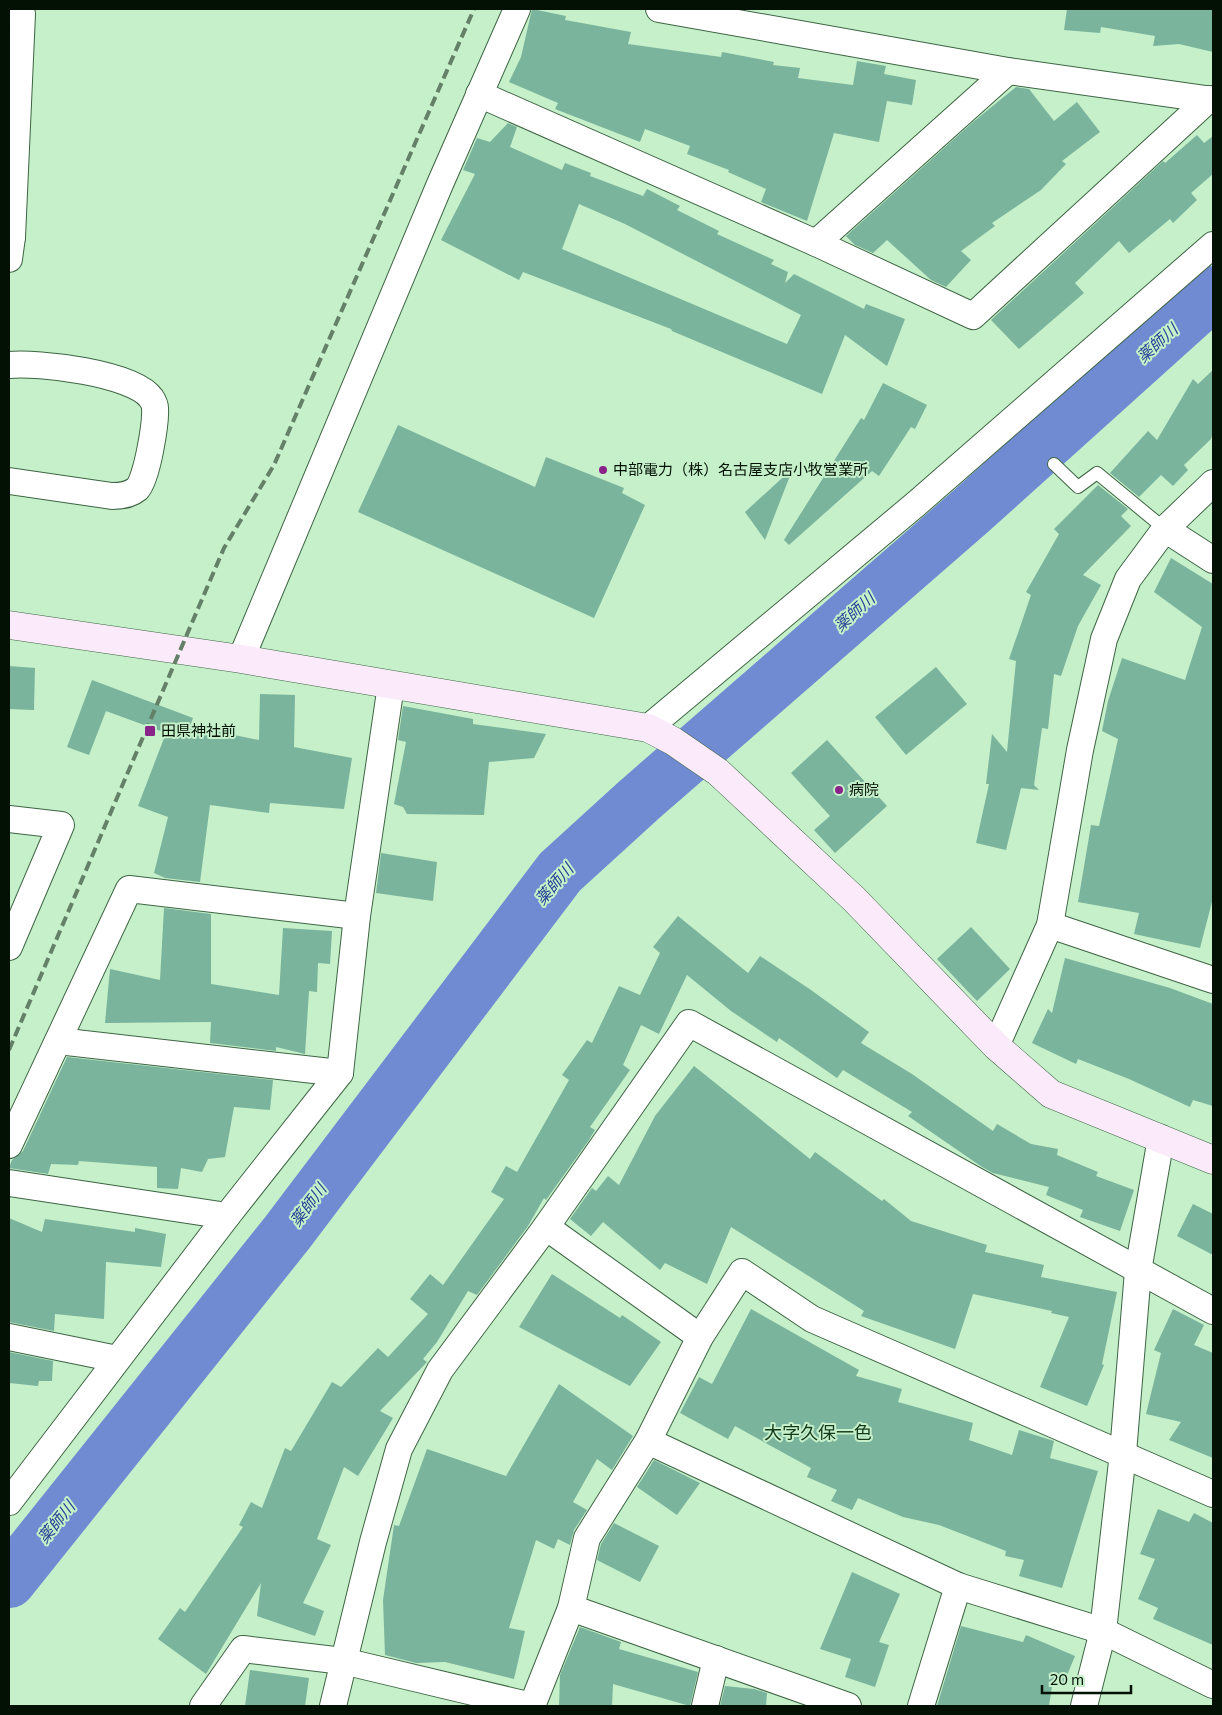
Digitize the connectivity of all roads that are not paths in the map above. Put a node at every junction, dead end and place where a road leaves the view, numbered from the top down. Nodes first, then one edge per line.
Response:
1 (517, 9) edge
2 (659, 9) edge
3 (9, 13) edge
4 (1008, 71) junction
5 (479, 94) junction
6 (1211, 99) edge
7 (816, 243) junction
8 (10, 245) edge
9 (1213, 245) edge
10 (9, 365) edge
11 (1054, 464) dead end
12 (9, 481) edge
13 (1213, 483) edge
14 (1165, 529) junction
15 (1213, 560) edge
16 (9, 625) edge
17 (242, 659) junction
18 (391, 685) junction
19 (648, 728) junction
20 (9, 819) edge
21 (357, 916) junction
22 (1050, 924) junction
23 (9, 947) edge
24 (1213, 977) edge
25 (58, 1041) junction
26 (996, 1046) junction
27 (340, 1073) junction
28 (1161, 1138) junction
29 (9, 1145) edge
30 (1213, 1160) edge
31 (9, 1183) edge
32 (227, 1216) junction
33 (546, 1227) junction
34 (1138, 1271) junction
35 (1213, 1311) edge
36 (9, 1337) edge
37 (700, 1337) junction
38 (117, 1359) junction
39 (648, 1441) junction
40 (1123, 1453) junction
41 (1213, 1494) edge
42 (9, 1502) edge
43 (958, 1586) junction
44 (571, 1608) junction
45 (1103, 1631) junction
46 (716, 1659) junction
47 (343, 1661) junction
48 (1213, 1685) edge
49 (203, 1706) edge
50 (333, 1706) edge
51 (705, 1706) edge
52 (848, 1706) edge
53 (921, 1706) edge
54 (1084, 1706) edge

1 - 5 street
2 - 4 street
3 - 8 street
4 - 6 street
4 - 7 street
5 - 7 street
5 - 17 street
6 - 7 street
9 - 19 street
10 - 12 street
11 - 14 lane
13 - 14 street
14 - 15 street
14 - 22 street
16 - 17 street
17 - 18 street
18 - 19 street
18 - 21 street
19 - 26 street
20 - 23 street
21 - 25 street
21 - 27 street
22 - 24 street
22 - 26 street
25 - 27 street
25 - 29 street
26 - 28 street
27 - 32 street
28 - 30 street
28 - 34 street
31 - 32 street
32 - 38 street
33 - 34 street
33 - 37 street
33 - 47 street
34 - 35 street
34 - 40 street
36 - 38 street
37 - 39 street
37 - 40 street
38 - 42 street
39 - 43 street
39 - 44 street
40 - 41 street
40 - 45 street
43 - 45 street
43 - 53 street
44 - 46 street
44 - 47 street
45 - 48 street
45 - 54 street
46 - 51 street
46 - 52 street
47 - 49 street
47 - 50 street

